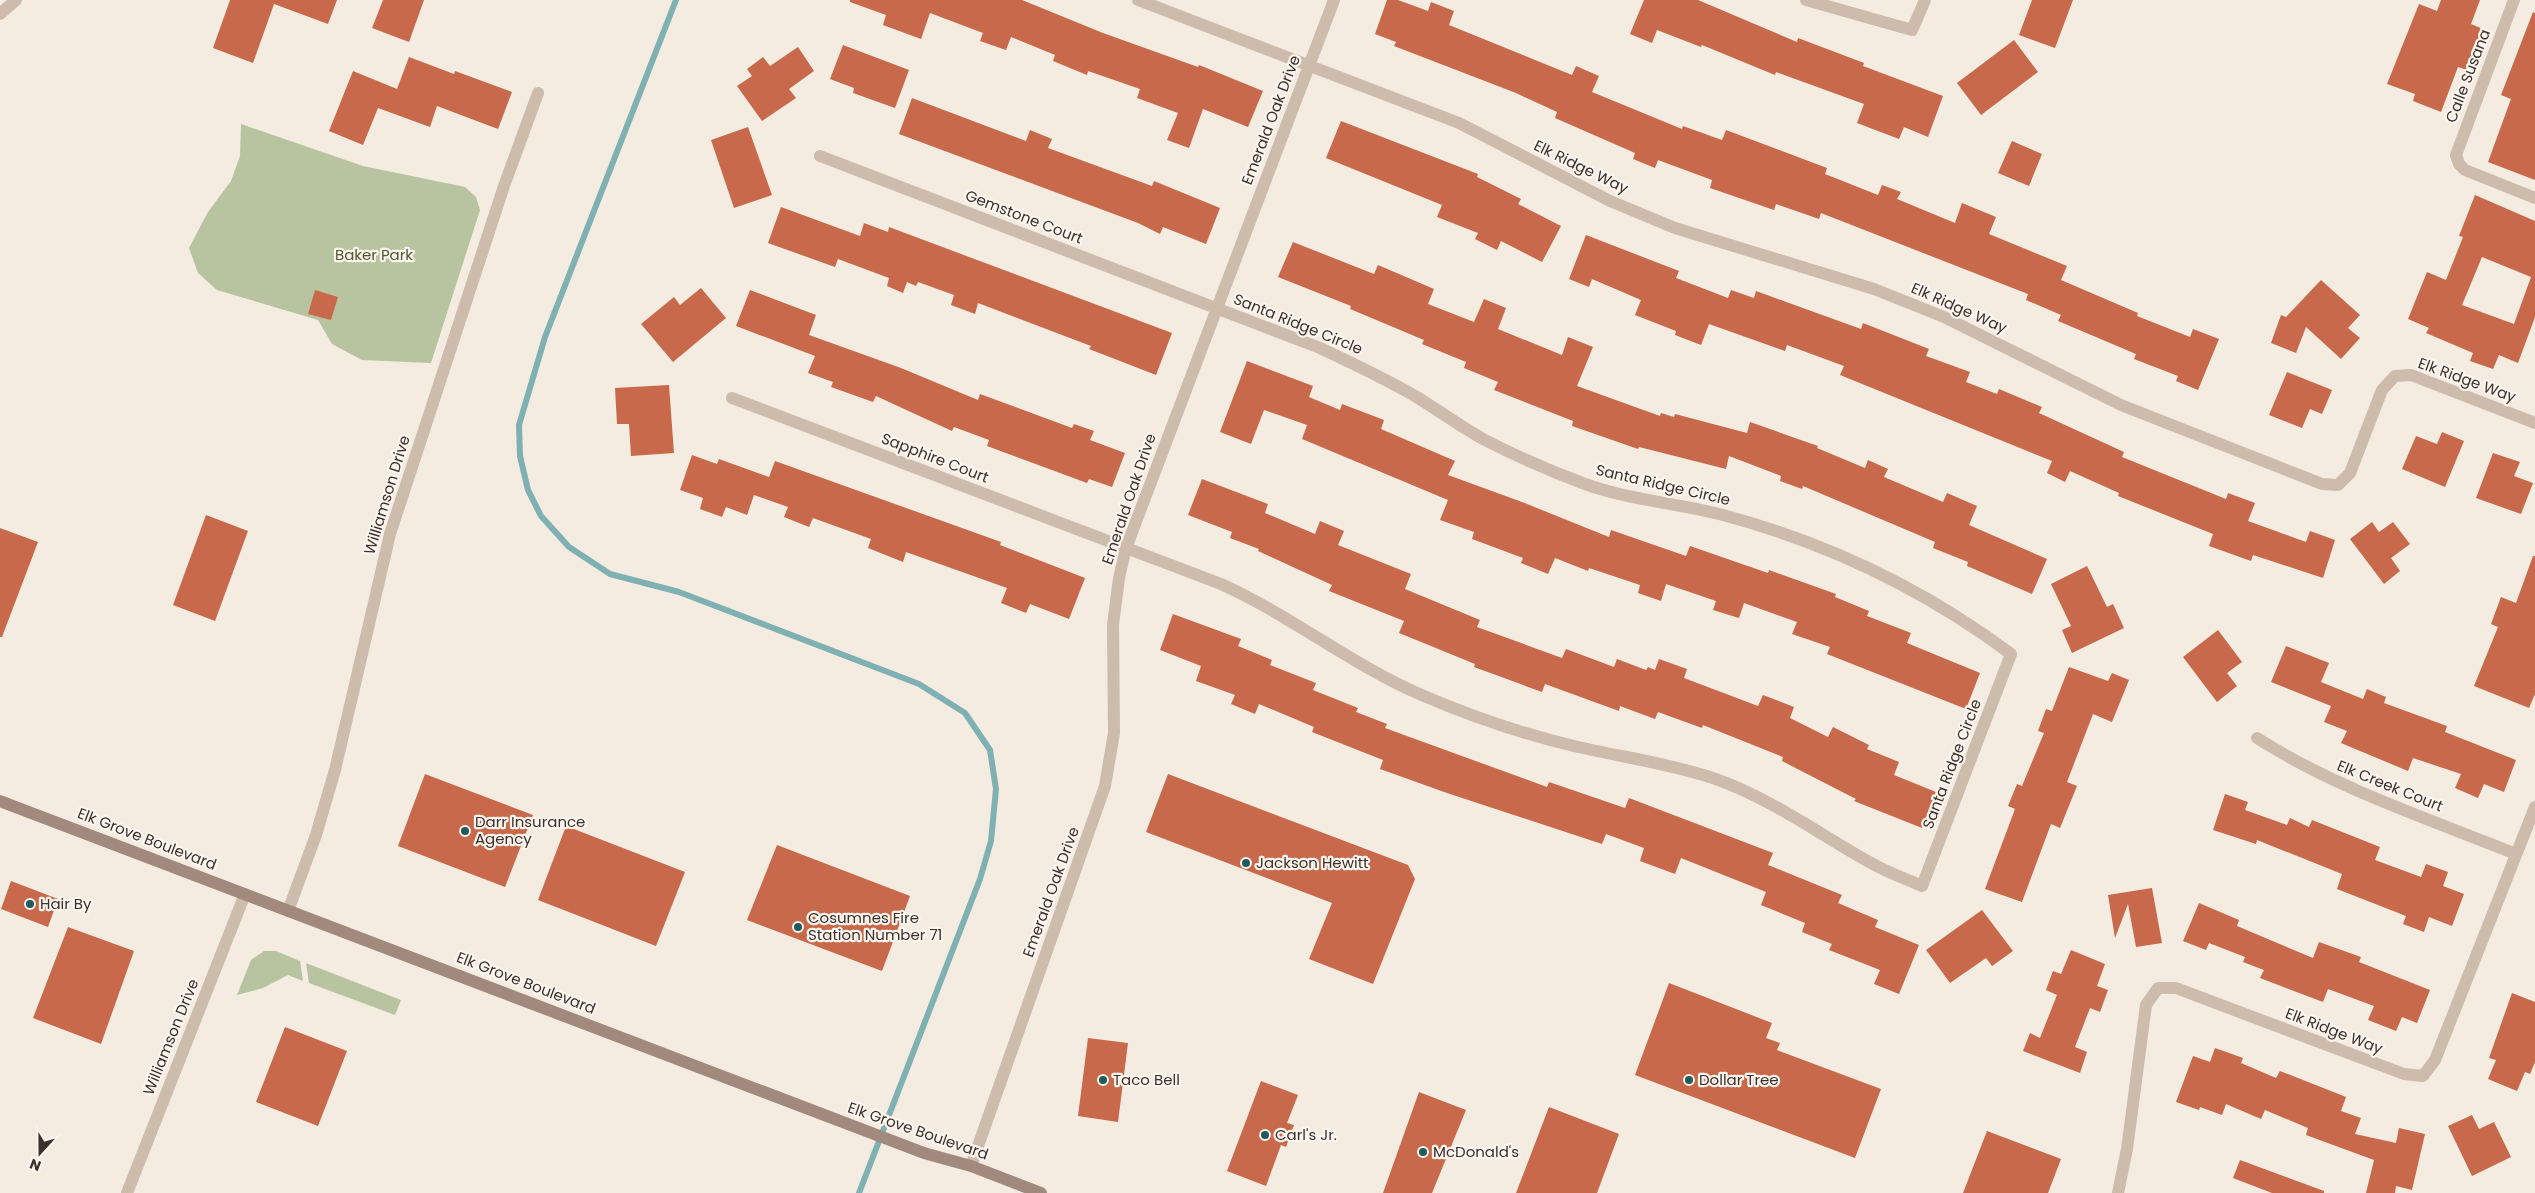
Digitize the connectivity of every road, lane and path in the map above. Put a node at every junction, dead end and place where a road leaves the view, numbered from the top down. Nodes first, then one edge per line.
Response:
1 (16, 0) edge
2 (1138, 0) edge
3 (1334, 0) edge
4 (1806, 0) edge
5 (1925, 0) edge
6 (2514, 0) edge
7 (0, 14) edge
8 (1309, 65) junction
9 (538, 93) dead end
10 (820, 156) dead end
11 (2535, 198) edge
12 (1217, 308) junction
13 (732, 398) dead end
14 (2535, 423) edge
15 (1126, 548) junction
16 (2257, 738) dead end
17 (0, 800) edge
18 (2535, 807) edge
19 (2516, 854) junction
20 (245, 894) junction
21 (288, 911) junction
22 (971, 1166) junction
23 (126, 1193) edge
24 (1041, 1193) edge
25 (2118, 1193) edge

1 - 7 street
2 - 8 street, Elk Ridge Way
3 - 8 street, Emerald Oak Drive
4 - 5 street
6 - 11 street, Calle Susana
8 - 12 street, Emerald Oak Drive
8 - 14 street, Elk Ridge Way
9 - 21 street, Williamson Drive
10 - 12 street, Gemstone Court
12 - 15 street, Emerald Oak Drive
12 - 15 street, Santa Ridge Circle
13 - 15 street, Sapphire Court
15 - 22 street, Emerald Oak Drive
16 - 19 street, Elk Creek Court
17 - 20 main road, Elk Grove Boulevard
18 - 19 street, Elk Ridge Way
19 - 25 street, Elk Ridge Way
20 - 21 main road, Elk Grove Boulevard
20 - 23 street, Williamson Drive
21 - 22 main road, Elk Grove Boulevard
22 - 24 main road, Elk Grove Boulevard

